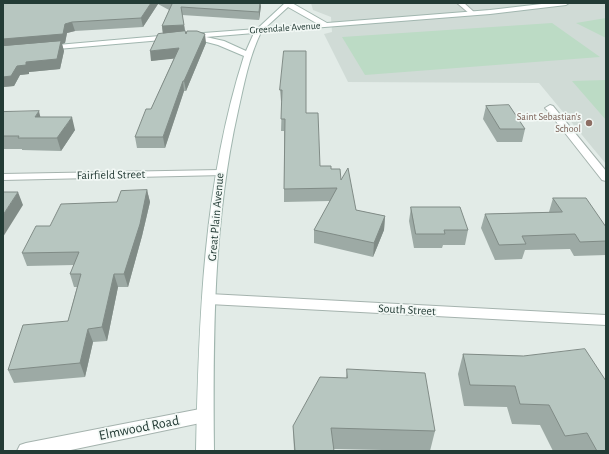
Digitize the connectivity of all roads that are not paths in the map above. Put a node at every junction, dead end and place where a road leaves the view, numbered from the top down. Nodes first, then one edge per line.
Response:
1 (460, 3) edge
2 (566, 3) edge
3 (289, 4) edge
4 (551, 4) edge
5 (472, 13) junction
6 (326, 25) junction
7 (259, 30) junction
8 (193, 36) junction
9 (34, 49) edge
10 (248, 55) junction
11 (550, 108) dead end
12 (220, 173) junction
13 (3, 178) edge
14 (606, 178) edge
15 (209, 299) junction
16 (605, 321) edge
17 (205, 415) junction
18 (26, 451) edge
19 (204, 451) edge

1 - 5 main road
2 - 4 main road, Greendale Avenue
3 - 6 main road
3 - 7 main road, Great Plain Avenue
4 - 5 main road, Greendale Avenue
5 - 6 main road, Greendale Avenue
6 - 7 main road, Greendale Avenue
7 - 8 main road, Greendale Avenue
7 - 10 main road, Great Plain Avenue
8 - 9 main road, Greendale Avenue
8 - 10 main road
10 - 12 main road, Great Plain Avenue
11 - 14 main road
12 - 13 main road, Fairfield Street
12 - 15 main road, Great Plain Avenue
15 - 16 main road, South Street
15 - 17 main road, Great Plain Avenue
17 - 18 main road, Elmwood Road
17 - 19 main road, Great Plain Avenue

